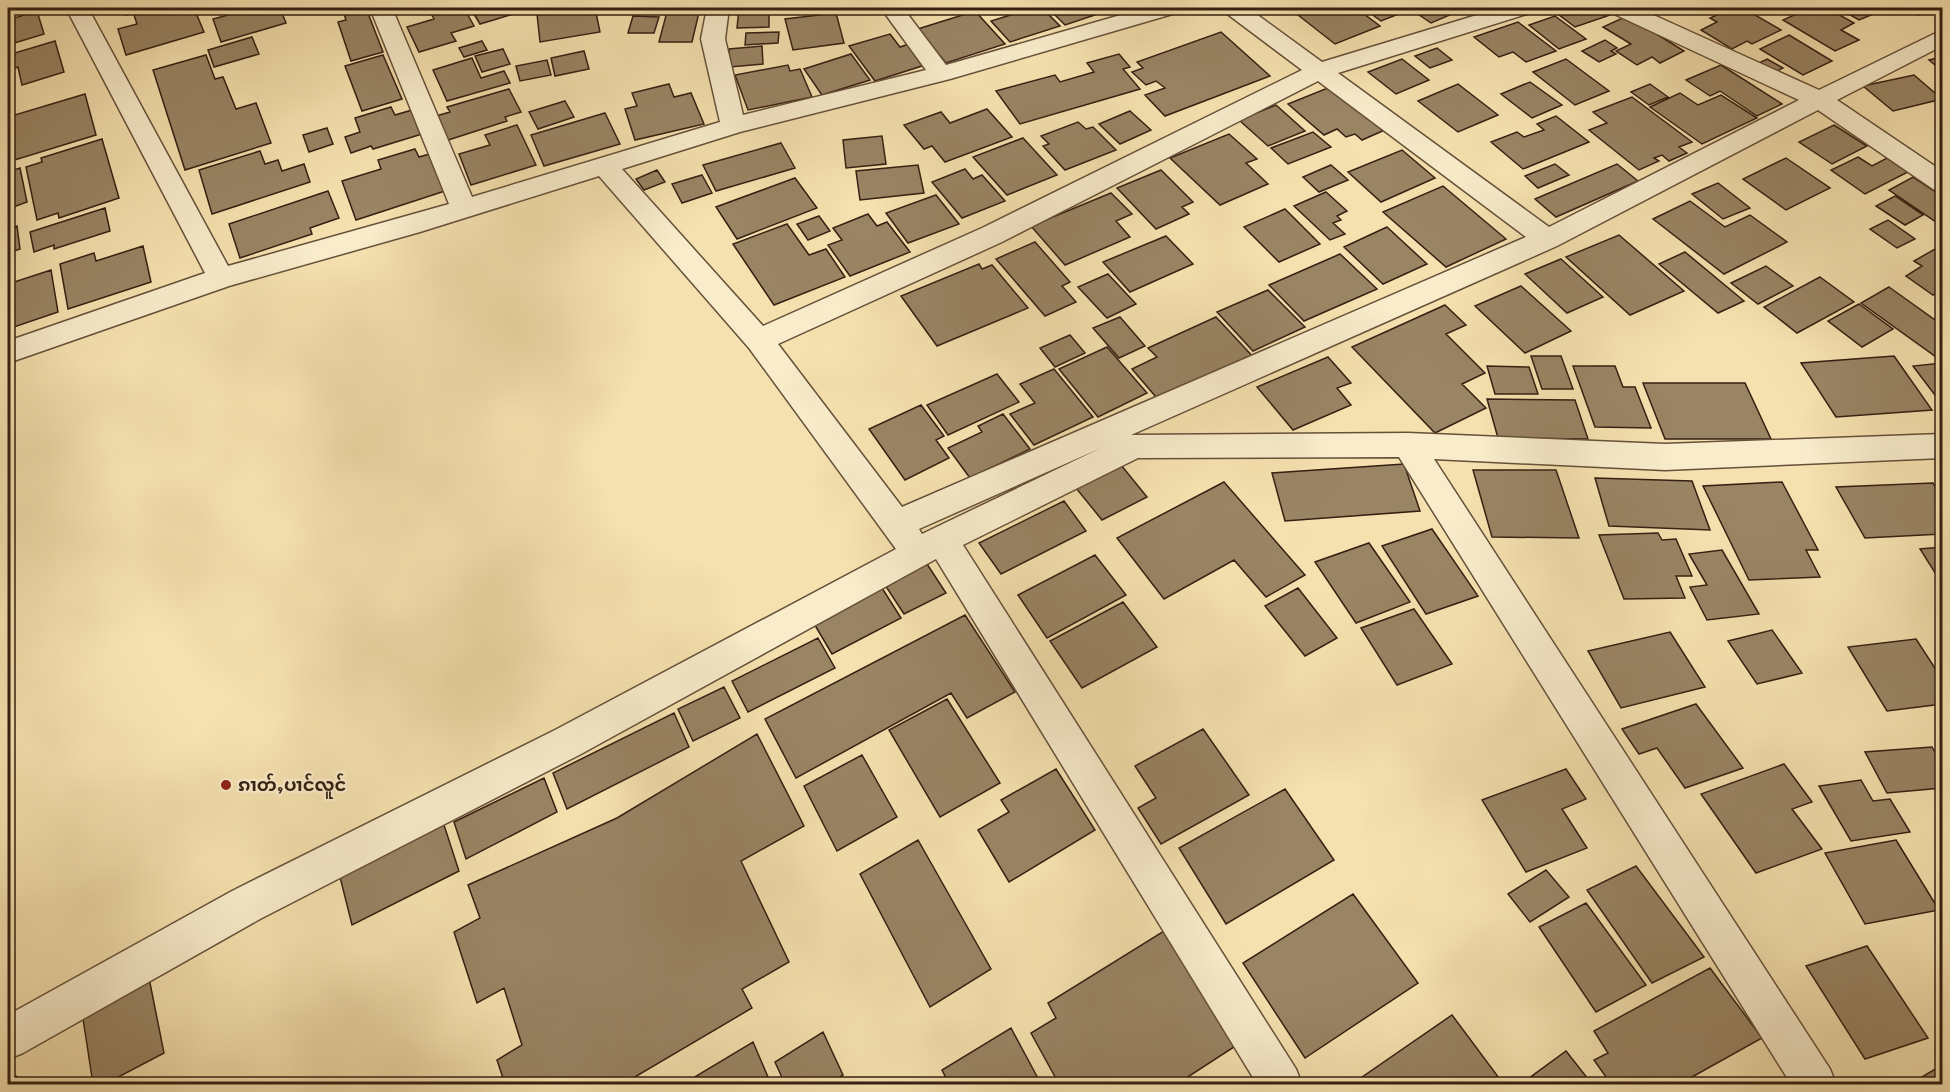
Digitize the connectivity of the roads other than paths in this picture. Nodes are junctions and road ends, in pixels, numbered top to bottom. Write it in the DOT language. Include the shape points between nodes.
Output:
graph roads {
  1 [pos="77,8"];
  2 [pos="718,8"];
  3 [pos="892,8"];
  4 [pos="1167,8"];
  5 [pos="1234,8"];
  6 [pos="1522,8"];
  7 [pos="1620,8"];
  8 [pos="390,9"];
  9 [pos="1942,37"];
  10 [pos="1321,70"];
  11 [pos="941,74"];
  12 [pos="1820,100"];
  13 [pos="733,126"];
  14 [pos="604,165"];
  15 [pos="1942,183"];
  16 [pos="465,208"];
  17 [pos="1547,239"];
  18 [pos="221,278"];
  19 [pos="759,340"];
  20 [pos="8,352"];
  21 [pos="1408,446"];
  22 [pos="1942,446"];
  23 [pos="896,524"];
  24 [pos="930,547"];
  25 [pos="8,1038"];
  26 [pos="1281,1084"];
  27 [pos="1815,1084"];
  1 -- 18 [label="street"];
  2 -- 13 [label="street" via="713,39"];
  3 -- 11 [label="street"];
  4 -- 11 [label="street"];
  5 -- 10 [label="street"];
  6 -- 10 [label="street"];
  7 -- 12 [label="street"];
  8 -- 16 [label="street"];
  9 -- 12 [label="street"];
  10 -- 17 [label="street"];
  10 -- 19 [label="street" via="992,235"];
  11 -- 13 [label="street"];
  12 -- 15 [label="street"];
  12 -- 17 [label="street"];
  13 -- 14 [label="street"];
  14 -- 16 [label="street"];
  14 -- 19 [label="street"];
  16 -- 18 [label="street"];
  17 -- 23 [label="street"];
  18 -- 20 [label="street"];
  19 -- 23 [label="street"];
  21 -- 22 [label="street" via="1665,457"];
  21 -- 24 [label="street" via="1134,446"];
  21 -- 27 [label="street"];
  23 -- 24 [label="street"];
  24 -- 25 [label="street" via="568,742 246,905"];
  24 -- 26 [label="street"];
}
